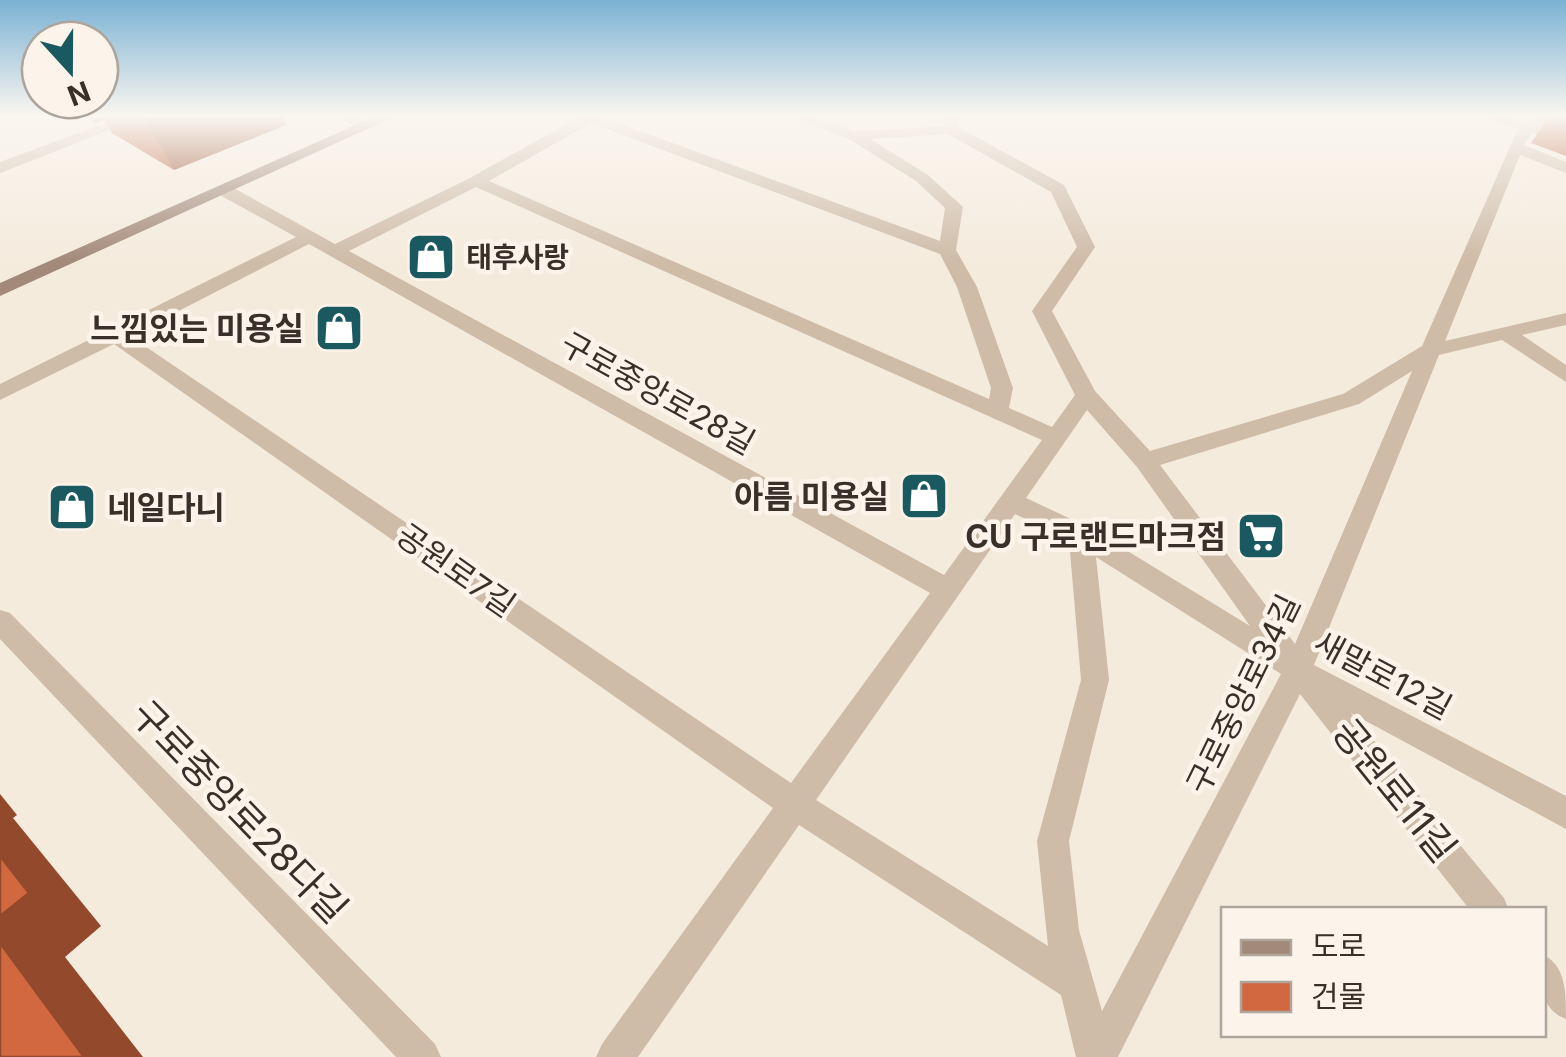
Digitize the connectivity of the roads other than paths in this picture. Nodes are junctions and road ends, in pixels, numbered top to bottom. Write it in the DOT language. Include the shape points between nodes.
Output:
graph roads {
  1 [pos="281,164"];
  2 [pos="504,164"];
  3 [pos="716,164"];
  4 [pos="900,164"];
  5 [pos="1019,164"];
  6 [pos="1515,164"];
  7 [pos="476,181"];
  8 [pos="224,190"];
  9 [pos="310,238"];
  10 [pos="947,250"];
  11 [pos="335,252"];
  12 [pos="0,290"];
  13 [pos="1566,319"];
  14 [pos="1506,334"];
  15 [pos="116,335"];
  16 [pos="1429,350"];
  17 [pos="1566,374"];
  18 [pos="0,394"];
  19 [pos="1086,394"];
  20 [pos="997,411"];
  21 [pos="1057,438"];
  22 [pos="1145,462"];
  23 [pos="1013,502"];
  24 [pos="1081,535"];
  25 [pos="950,592"];
  26 [pos="0,621"];
  27 [pos="1298,670"];
  28 [pos="796,806"];
  29 [pos="1566,813"];
  30 [pos="1490,907"];
  31 [pos="1546,976"];
  32 [pos="1076,984"];
  33 [pos="1566,1001"];
  34 [pos="422,1057"];
  35 [pos="615,1057"];
  36 [pos="1096,1057"];
  1 -- 8 [label="street"];
  2 -- 7 [label="street"];
  3 -- 10 [label="street"];
  4 -- 10 [label="street" via="954,207"];
  5 -- 19 [label="street" via="1058,189 1086,247 1042,311"];
  6 -- 16 [label="street, 구로중앙로34길"];
  7 -- 11 [label="street"];
  7 -- 20 [label="street"];
  8 -- 9 [label="street, 구로중앙로28길"];
  8 -- 12 [label="street"];
  9 -- 11 [label="street, 구로중앙로28길"];
  9 -- 15 [label="street"];
  10 -- 20 [label="street" via="968,287 1002,388"];
  11 -- 25 [label="street, 구로중앙로28길"];
  13 -- 14 [label="street"];
  14 -- 16 [label="street"];
  14 -- 17 [label="street"];
  15 -- 18 [label="street"];
  15 -- 28 [label="street, 공원로7길"];
  16 -- 22 [label="street" via="1350,399"];
  16 -- 27 [label="street, 구로중앙로34길"];
  19 -- 21 [label="street"];
  19 -- 22 [label="street"];
  20 -- 21 [label="street"];
  21 -- 23 [label="street"];
  22 -- 27 [label="street"];
  23 -- 24 [label="street, 새말로12길"];
  23 -- 25 [label="street"];
  24 -- 27 [label="street, 새말로12길"];
  24 -- 32 [label="street" via="1095,680 1053,840 1062,930"];
  25 -- 28 [label="street"];
  26 -- 34 [label="street, 구로중앙로28다길"];
  27 -- 29 [label="street, 새말로12길"];
  27 -- 30 [label="street, 공원로11길"];
  27 -- 36 [label="street, 구로중앙로34길"];
  28 -- 32 [label="street, 공원로7길"];
  28 -- 35 [label="street"];
  31 -- 33 [label="street"];
  32 -- 36 [label="street"];
}
